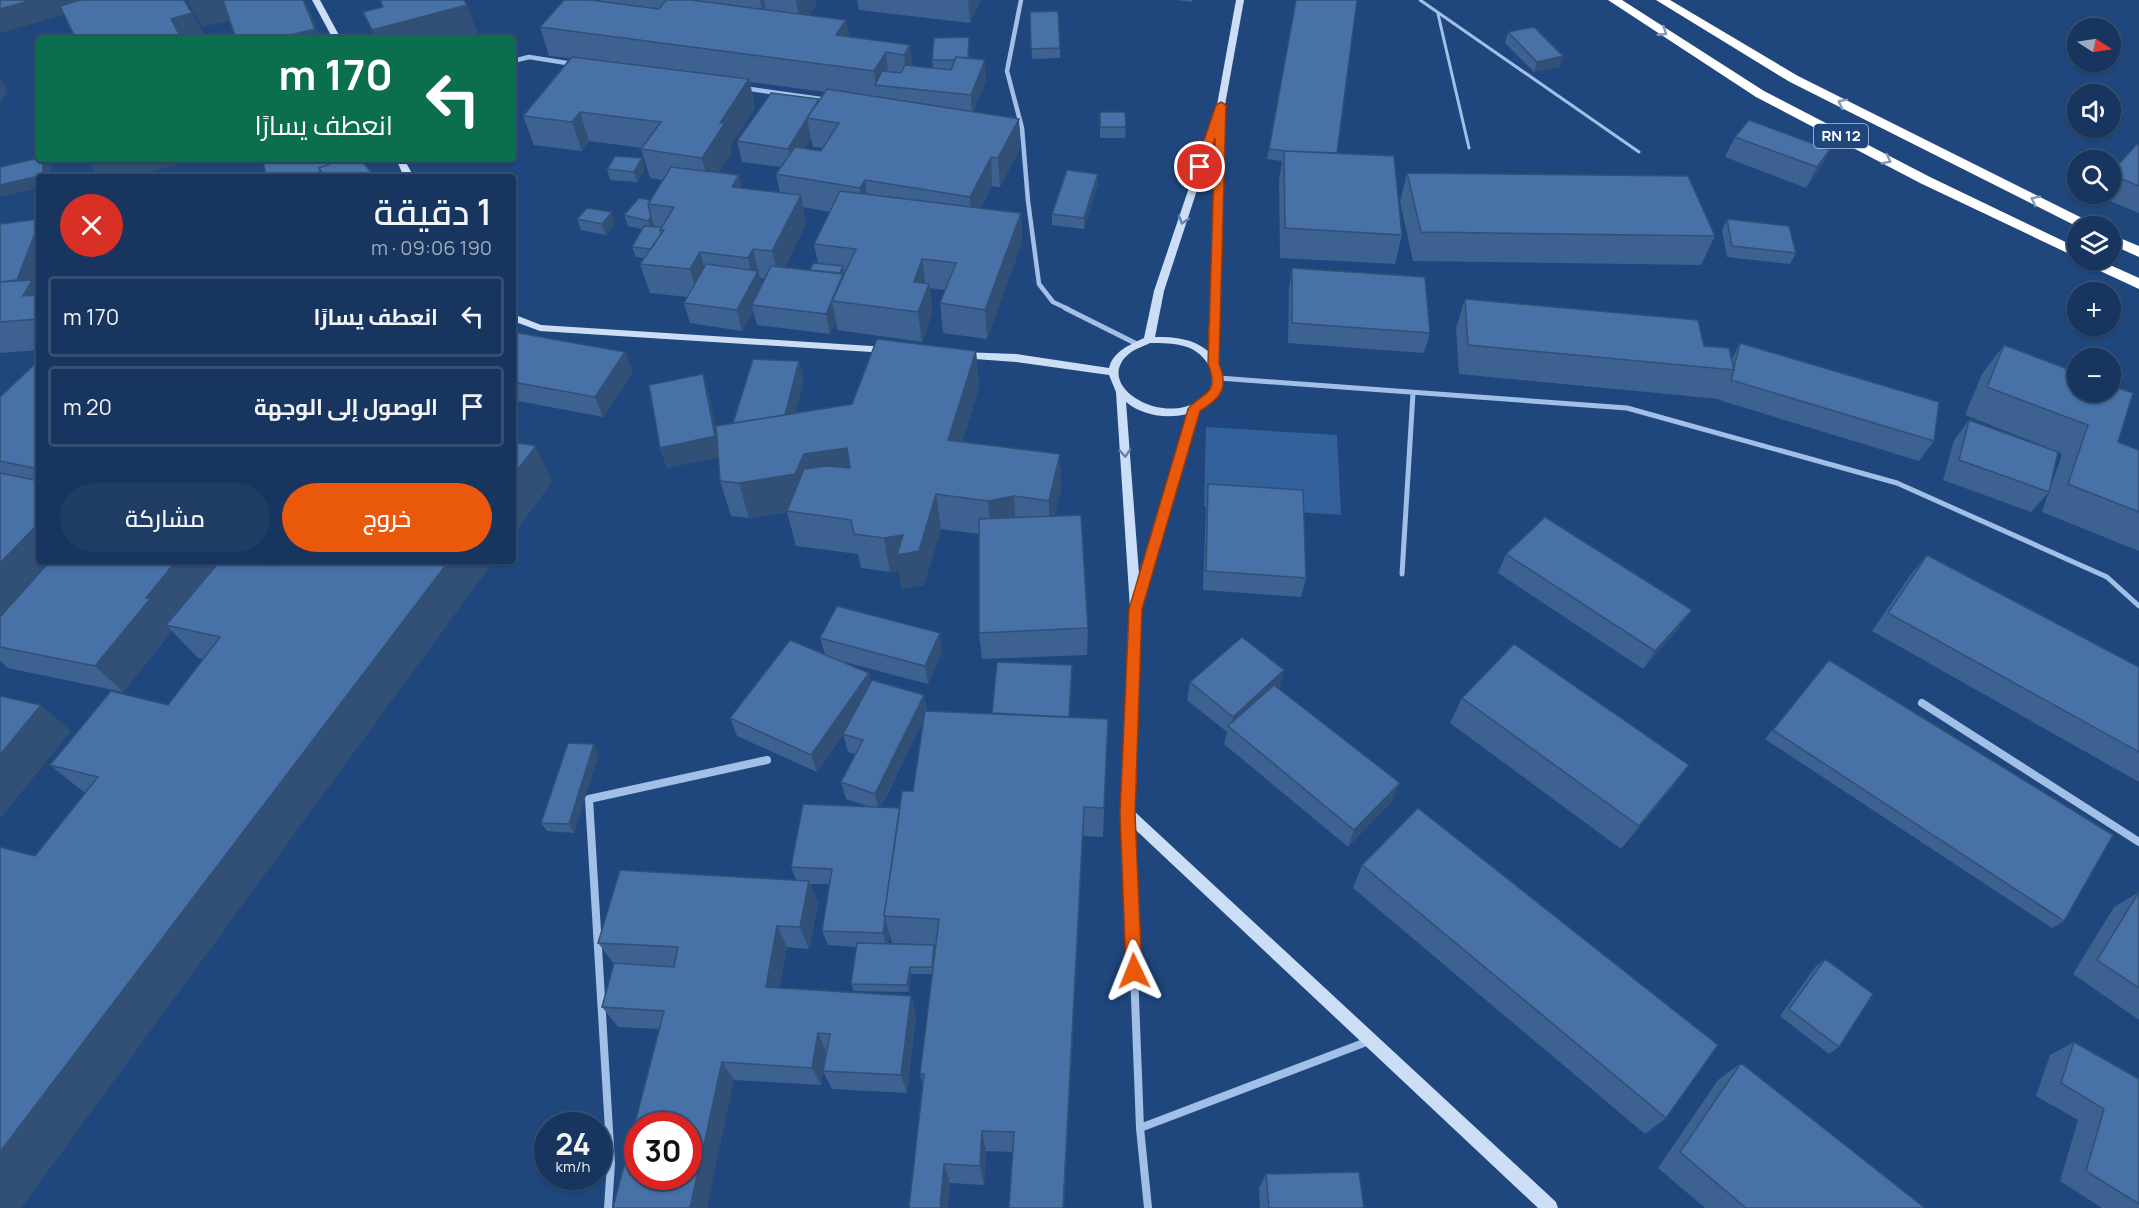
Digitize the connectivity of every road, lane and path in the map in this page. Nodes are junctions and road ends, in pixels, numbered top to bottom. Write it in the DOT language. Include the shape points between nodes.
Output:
graph roads {
  1 [pos="316,0"];
  2 [pos="1021,0"];
  3 [pos="1240,0"];
  4 [pos="1420,0"];
  5 [pos="1614,0"];
  6 [pos="1662,0"];
  7 [pos="1438,12"];
  8 [pos="335,36"];
  9 [pos="516,60"];
  10 [pos="576,64"];
  11 [pos="740,87"];
  12 [pos="834,101"];
  13 [pos="1221,105"];
  14 [pos="1010,126"];
  15 [pos="1022,128"];
  16 [pos="1469,148"];
  17 [pos="1639,152"];
  18 [pos="2067,216"];
  19 [pos="2121,243"];
  20 [pos="2067,249"];
  21 [pos="2139,252"];
  22 [pos="2109,270"];
  23 [pos="2139,284"];
  24 [pos="516,318"];
  25 [pos="1149,340"];
  26 [pos="1137,344"];
  27 [pos="897,351"];
  28 [pos="945,354"];
  29 [pos="1214,364"];
  30 [pos="1113,372"];
  31 [pos="1219,378"];
  32 [pos="1413,393"];
  33 [pos="1120,394"];
  34 [pos="1194,409"];
  35 [pos="1402,574"];
  36 [pos="2139,606"];
  37 [pos="1136,609"];
  38 [pos="1922,703"];
  39 [pos="766,760"];
  40 [pos="1128,814"];
  41 [pos="2139,842"];
  42 [pos="1370,1040"];
  43 [pos="1140,1128"];
  44 [pos="608,1208"];
  45 [pos="1148,1208"];
  46 [pos="1550,1208"];
  1 -- 8 [label="main road"];
  2 -- 15 [label="street" via="1007,71"];
  3 -- 13 [label="main road"];
  4 -- 7 [label="lane"];
  5 -- 20 [label="highway, RN 12, one-way" via="1760,93"];
  18 -- 6 [label="highway, RN 12, one-way" via="1794,79"];
  7 -- 16 [label="lane"];
  7 -- 17 [label="lane"];
  9 -- 10 [label="street" via="529,57"];
  11 -- 12 [label="street"];
  13 -- 25 [label="main road, one-way" via="1159,291"];
  13 -- 29 [label="main road"];
  14 -- 15 [label="street"];
  15 -- 26 [label="street" via="1039,284 1053,302"];
  19 -- 21 [label="highway"];
  22 -- 23 [label="highway"];
  24 -- 27 [label="main road" via="540,328"];
  25 -- 26 [label="main road"];
  25 -- 29 [label="main road" via="1175,340 1198,348"];
  26 -- 30 [label="main road" via="1116,360"];
  28 -- 30 [label="main road" via="1016,358"];
  29 -- 31 [label="main road"];
  30 -- 33 [label="main road"];
  31 -- 32 [label="street"];
  31 -- 34 [label="main road" via="1208,401"];
  32 -- 35 [label="street"];
  32 -- 36 [label="street" via="1627,408 1897,483 2107,577"];
  33 -- 34 [label="main road" via="1134,406 1154,412 1175,414"];
  33 -- 37 [label="main road, one-way"];
  34 -- 37 [label="main road"];
  37 -- 40 [label="main road"];
  38 -- 41 [label="street"];
  39 -- 44 [label="street" via="589,799 611,1163"];
  40 -- 42 [label="main road"];
  40 -- 43 [label="street"];
  42 -- 43 [label="street"];
  42 -- 46 [label="main road"];
  43 -- 45 [label="street"];
}
